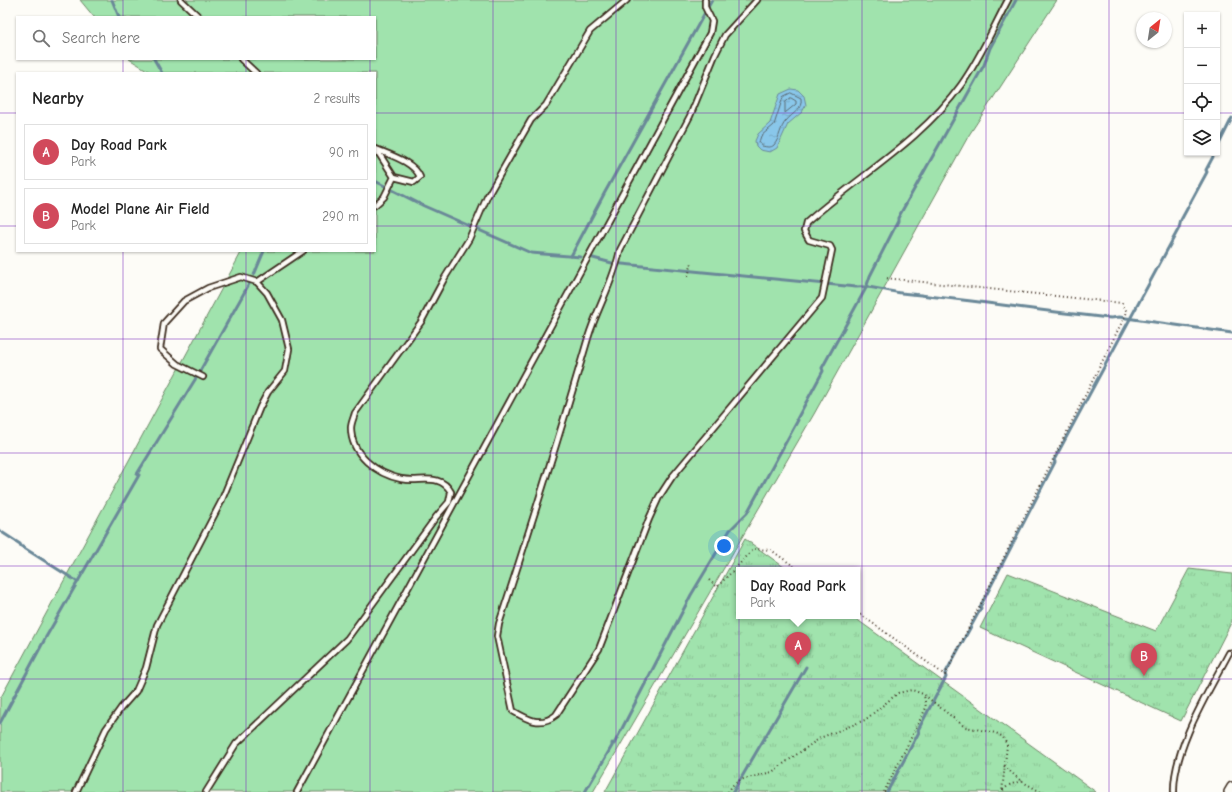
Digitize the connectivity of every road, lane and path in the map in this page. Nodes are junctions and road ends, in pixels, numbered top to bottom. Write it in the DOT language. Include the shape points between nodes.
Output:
graph roads {
  1 [pos="181,0"];
  2 [pos="627,0"];
  3 [pos="705,0"];
  4 [pos="758,0"];
  5 [pos="1008,0"];
  6 [pos="198,16"];
  7 [pos="242,60"];
  8 [pos="255,72"];
  9 [pos="376,149"];
  10 [pos="376,151"];
  11 [pos="392,180"];
  12 [pos="376,204"];
  13 [pos="301,252"];
  14 [pos="692,263"];
  15 [pos="688,276"];
  16 [pos="885,278"];
  17 [pos="256,282"];
  18 [pos="203,377"];
  19 [pos="736,567"];
  20 [pos="736,567"];
  21 [pos="795,567"];
  22 [pos="709,580"];
  23 [pos="860,614"];
  24 [pos="1229,653"];
  25 [pos="923,694"];
  26 [pos="1004,766"];
  27 [pos="1022,782"];
  28 [pos="1232,787"];
  29 [pos="1002,791"];
  30 [pos="76,792"];
  31 [pos="206,792"];
  32 [pos="297,792"];
  33 [pos="728,792"];
  34 [pos="884,792"];
  35 [pos="1041,792"];
  36 [pos="1174,792"];
  37 [pos="1230,792"];
  1 -- 6 [label="lane"];
  2 -- 31 [label="lane" via="590,31 546,105 531,120 487,196 470,237 421,322 355,413 351,427 353,442 373,468 403,480 433,478 448,485 452,492 450,502 436,517 347,639 236,744"];
  3 -- 32 [label="lane" via="705,7 712,21 710,33"];
  4 -- 5 [label="lane" via="725,35 690,116 620,250 616,270 597,311 497,636 513,710 532,721 549,721 556,715 599,649 649,519 672,477 822,298 832,250 830,246 809,240 804,231 806,223 890,157 928,122 960,86"];
  7 -- 8 [label="lane"];
  9 -- 11 [label="lane" via="401,160 417,171 420,178 414,182"];
  10 -- 11 [label="lane"];
  11 -- 12 [label="lane" via="386,194"];
  13 -- 17 [label="lane"];
  14 -- 15 [label="path"];
  16 -- 23 [label="path" via="1122,303 1127,312 945,675"];
  17 -- 18 [label="lane" via="241,276 208,288 184,301 164,323 160,349 178,364"];
  17 -- 30 [label="lane" via="267,293 282,320 289,349 285,371 260,407 221,502 157,625 146,668 136,691 106,730"];
  19 -- 21 [label="path" via="754,549 771,550"];
  20 -- 22 [label="path" via="717,587"];
  24 -- 36 [label="lane" via="1184,746 1179,759"];
  25 -- 26 [label="path" via="965,727 996,733 1003,737 1007,745"];
  25 -- 33 [label="path" via="912,690 898,693 865,720 820,738 772,772 740,780"];
  25 -- 34 [label="path" via="926,708"];
  26 -- 27 [label="path"];
  26 -- 29 [label="path"];
  27 -- 29 [label="path" via="1009,785"];
  27 -- 35 [label="path"];
  28 -- 37 [label="street"];
}
